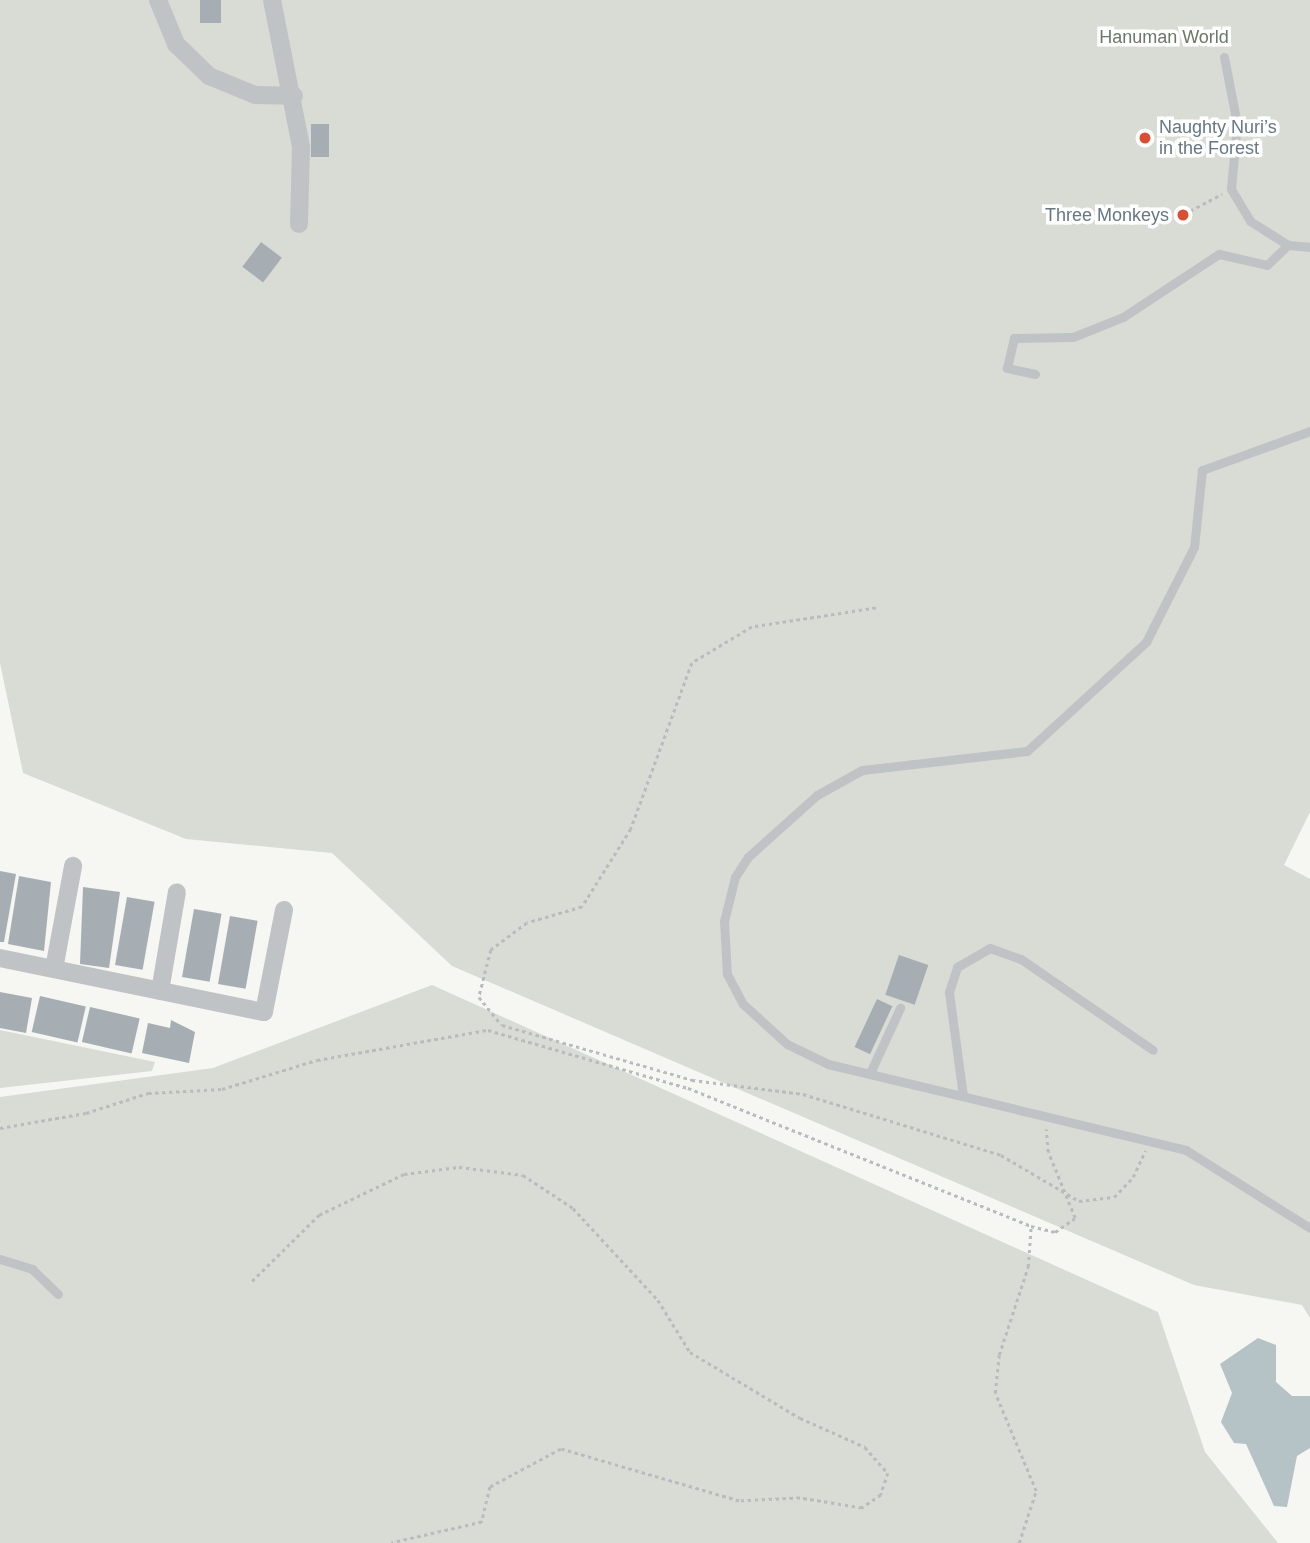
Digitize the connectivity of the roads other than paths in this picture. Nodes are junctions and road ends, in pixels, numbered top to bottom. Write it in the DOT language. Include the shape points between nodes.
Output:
graph roads {
  1 [pos="158,0"];
  2 [pos="272,0"];
  3 [pos="1224,57"];
  4 [pos="294,96"];
  5 [pos="299,224"];
  6 [pos="1288,245"];
  7 [pos="1310,247"];
  8 [pos="1035,374"];
  9 [pos="1310,431"];
  10 [pos="73,866"];
  11 [pos="177,892"];
  12 [pos="284,910"];
  13 [pos="0,958"];
  14 [pos="54,969"];
  15 [pos="160,991"];
  16 [pos="900,1008"];
  17 [pos="1153,1050"];
  18 [pos="870,1073"];
  19 [pos="963,1096"];
  20 [pos="1310,1228"];
  21 [pos="0,1259"];
  22 [pos="58,1294"];
  1 -- 4 [label="street" via="176,44 209,76 255,94"];
  2 -- 4 [label="street"];
  3 -- 6 [label="lane" via="1237,124 1231,189 1250,221"];
  4 -- 5 [label="street"];
  6 -- 7 [label="lane"];
  6 -- 8 [label="lane" via="1267,265 1219,254 1123,317 1073,337 1014,338 1007,368"];
  9 -- 18 [label="lane" via="1202,470 1194,547 1146,642 1027,751 862,770 817,794 748,856 735,877 724,921 727,974 743,1004 786,1044 828,1064"];
  10 -- 14 [label="street"];
  11 -- 15 [label="street"];
  12 -- 15 [label="street" via="264,1012"];
  13 -- 14 [label="street"];
  14 -- 15 [label="street"];
  16 -- 18 [label="lane"];
  17 -- 19 [label="lane" via="1021,958 990,948 957,967 949,992"];
  18 -- 19 [label="lane"];
  19 -- 20 [label="lane" via="1198,1157"];
  21 -- 22 [label="lane" via="32,1269"];
}
